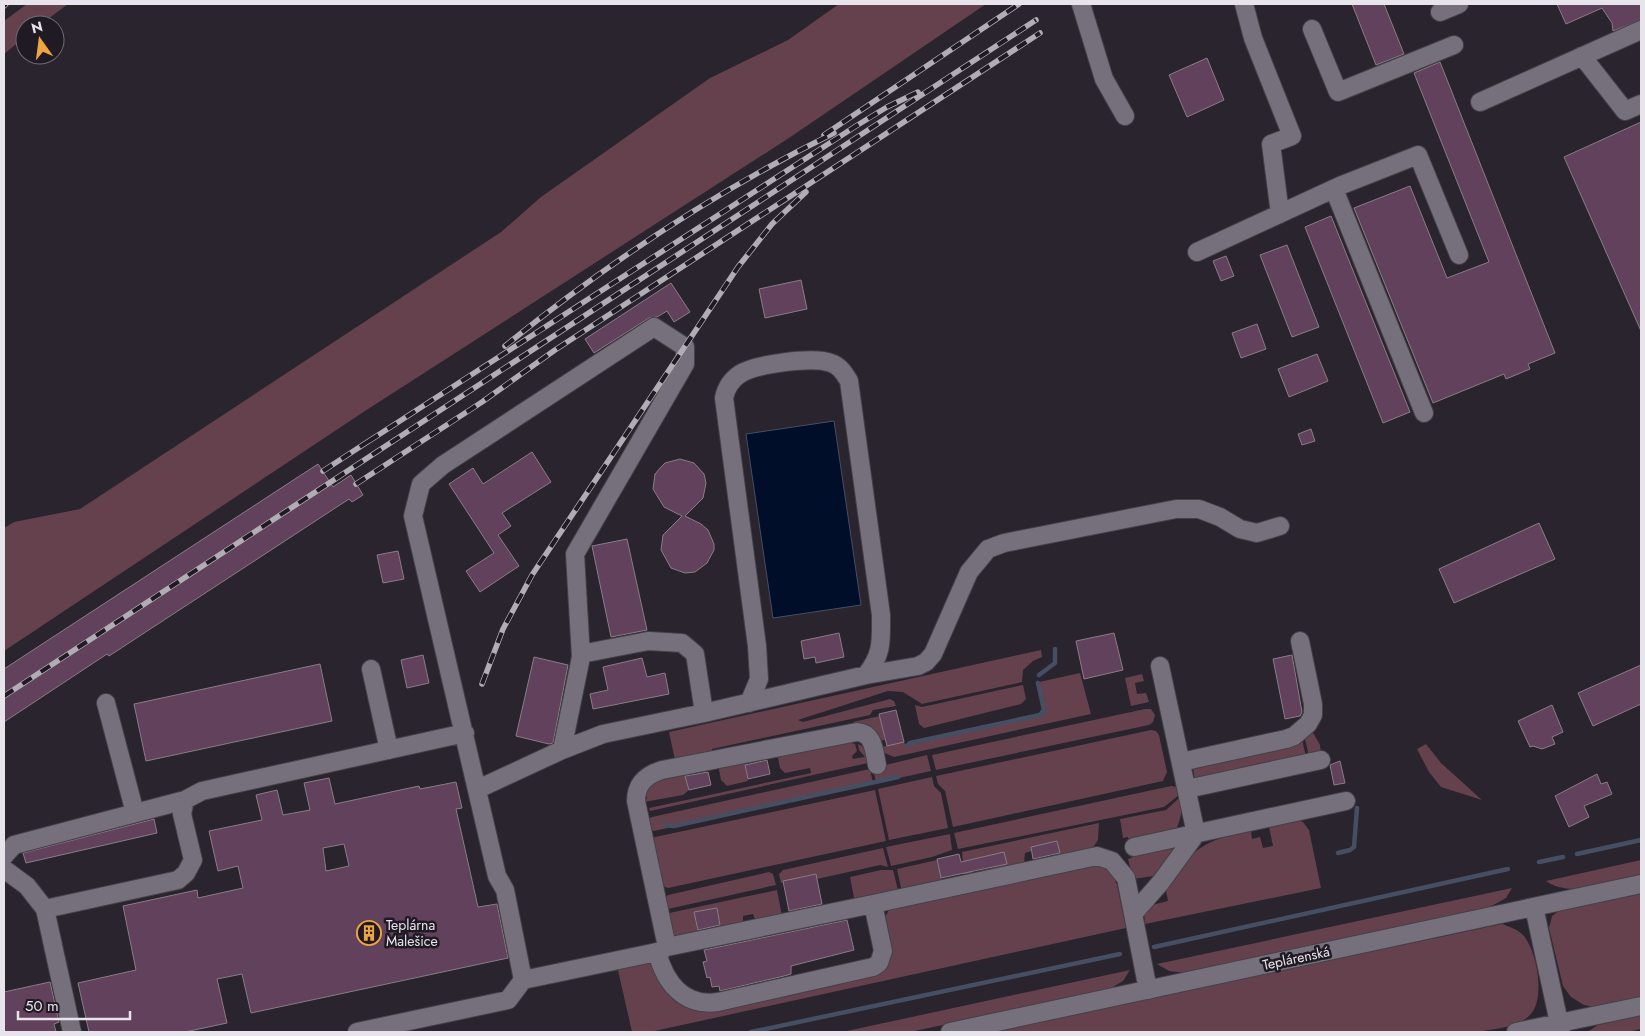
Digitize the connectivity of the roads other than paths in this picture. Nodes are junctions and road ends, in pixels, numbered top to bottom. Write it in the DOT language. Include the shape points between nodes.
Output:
graph roads {
  1 [pos="1081,4"];
  2 [pos="1244,4"];
  3 [pos="1459,4"];
  4 [pos="1440,12"];
  5 [pos="1312,29"];
  6 [pos="1641,30"];
  7 [pos="1454,45"];
  8 [pos="1582,56"];
  9 [pos="1480,102"];
  10 [pos="1641,104"];
  11 [pos="1125,116"];
  12 [pos="1334,189"];
  13 [pos="1280,214"];
  14 [pos="1197,252"];
  15 [pos="1459,255"];
  16 [pos="1424,413"];
  17 [pos="1280,526"];
  18 [pos="1300,641"];
  19 [pos="581,654"];
  20 [pos="1160,666"];
  21 [pos="370,669"];
  22 [pos="866,675"];
  23 [pos="106,703"];
  24 [pos="749,703"];
  25 [pos="704,713"];
  26 [pos="465,733"];
  27 [pos="389,750"];
  28 [pos="562,750"];
  29 [pos="1321,760"];
  30 [pos="1181,762"];
  31 [pos="877,765"];
  32 [pos="478,789"];
  33 [pos="1187,790"];
  34 [pos="185,800"];
  35 [pos="1346,801"];
  36 [pos="135,813"];
  37 [pos="1196,834"];
  38 [pos="1134,847"];
  39 [pos="4,856"];
  40 [pos="4,869"];
  41 [pos="1641,884"];
  42 [pos="873,904"];
  43 [pos="1534,907"];
  44 [pos="45,909"];
  45 [pos="1133,914"];
  46 [pos="662,949"];
  47 [pos="523,980"];
  48 [pos="1148,990"];
  49 [pos="1641,1006"];
  50 [pos="423,1025"];
  51 [pos="1560,1028"];
  52 [pos="72,1032"];
  53 [pos="357,1032"];
  54 [pos="950,1032"];
  55 [pos="1516,1032"];
  1 -- 11 [label="street" via="1104,79"];
  2 -- 13 [label="street" via="1292,136 1271,144"];
  3 -- 4 [label="street"];
  5 -- 7 [label="street" via="1338,92"];
  6 -- 8 [label="street"];
  8 -- 9 [label="street"];
  8 -- 10 [label="street" via="1625,112"];
  12 -- 13 [label="street"];
  12 -- 15 [label="street" via="1418,155"];
  12 -- 16 [label="street"];
  13 -- 14 [label="street"];
  17 -- 22 [label="street" via="1257,533 1199,509 1176,509 1004,542 988,549 969,572 926,662"];
  18 -- 30 [label="street" via="1313,704 1313,715 1302,730 1286,739"];
  19 -- 25 [label="street" via="648,640 682,643 695,654"];
  19 -- 26 [label="street" via="575,554 685,364 684,346 654,327 443,464 421,484 413,516"];
  19 -- 28 [label="street"];
  20 -- 30 [label="street"];
  21 -- 27 [label="street"];
  22 -- 24 [label="street"];
  22 -- 24 [label="street" via="882,646 881,615 849,381 843,371 824,360 811,359 752,369 733,380 724,398 758,646 759,679"];
  23 -- 36 [label="street"];
  24 -- 25 [label="street"];
  25 -- 28 [label="street" via="603,734"];
  26 -- 27 [label="street"];
  26 -- 32 [label="street"];
  27 -- 34 [label="street" via="202,791"];
  28 -- 32 [label="street"];
  29 -- 33 [label="street"];
  30 -- 33 [label="street"];
  31 -- 46 [label="street" via="870,738 857,732 662,770 646,778 636,793 636,801"];
  32 -- 47 [label="street" via="497,876 505,890"];
  33 -- 37 [label="street"];
  34 -- 36 [label="street"];
  34 -- 44 [label="street" via="182,814 193,860 178,880"];
  35 -- 37 [label="street"];
  36 -- 39 [label="street" via="14,845"];
  37 -- 38 [label="street"];
  37 -- 45 [label="street"];
  40 -- 44 [label="street" via="28,886"];
  41 -- 43 [label="street, Teplárenská"];
  42 -- 45 [label="street" via="1097,856 1112,861 1122,871"];
  42 -- 46 [label="street"];
  42 -- 46 [label="street" via="883,951 879,963 718,1002 699,1003 682,995 662,970"];
  43 -- 48 [label="street, Teplárenská"];
  43 -- 51 [label="street"];
  44 -- 52 [label="street"];
  45 -- 48 [label="street"];
  46 -- 47 [label="street"];
  47 -- 50 [label="street" via="508,1000"];
  48 -- 54 [label="street, Teplárenská"];
  49 -- 51 [label="street"];
  50 -- 53 [label="street"];
  51 -- 55 [label="street"];
}
